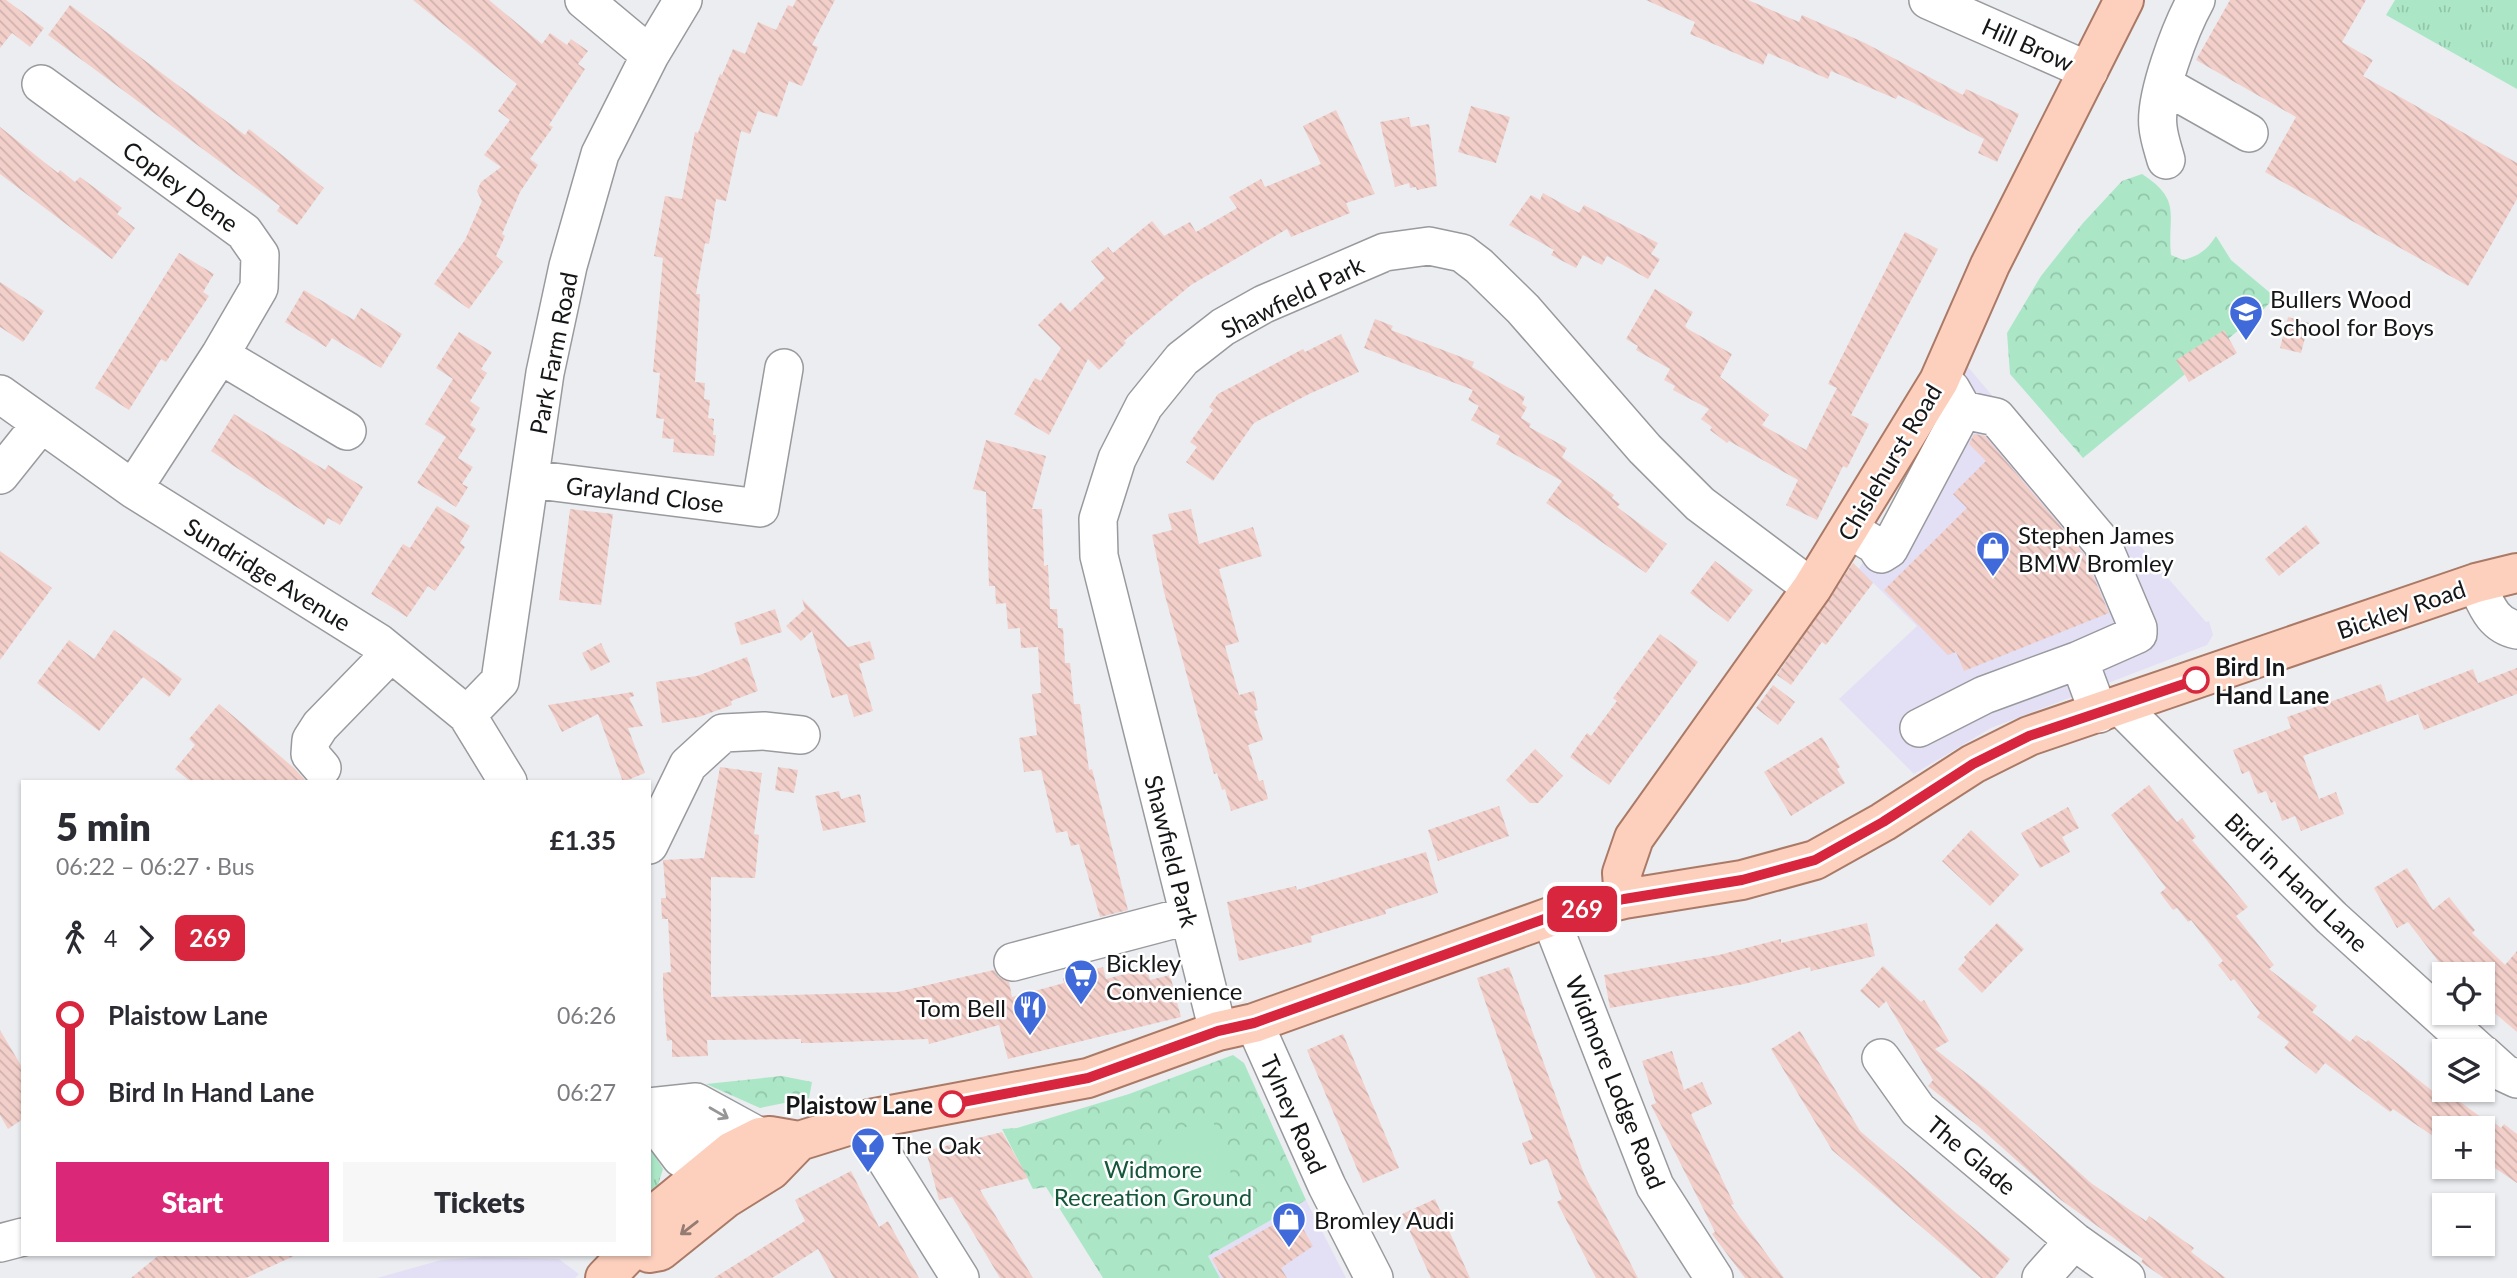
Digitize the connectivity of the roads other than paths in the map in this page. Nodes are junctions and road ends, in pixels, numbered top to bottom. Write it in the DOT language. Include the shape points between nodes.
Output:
graph roads {
  1 [pos="584,0"];
  2 [pos="683,0"];
  3 [pos="1928,0"];
  4 [pos="2124,0"];
  5 [pos="2196,0"];
  6 [pos="650,55"];
  7 [pos="2089,71"];
  8 [pos="41,84"];
  9 [pos="2164,85"];
  10 [pos="2249,133"];
  11 [pos="2166,160"];
  12 [pos="220,355"];
  13 [pos="784,368"];
  14 [pos="1939,381"];
  15 [pos="0,394"];
  16 [pos="1963,410"];
  17 [pos="40,425"];
  18 [pos="347,431"];
  19 [pos="0,475"];
  20 [pos="530,479"];
  21 [pos="133,489"];
  22 [pos="1850,529"];
  23 [pos="2517,573"];
  24 [pos="2476,583"];
  25 [pos="1812,588"];
  26 [pos="2517,630"];
  27 [pos="391,653"];
  28 [pos="2079,660"];
  29 [pos="2109,710"];
  30 [pos="467,715"];
  31 [pos="1919,728"];
  32 [pos="801,735"];
  33 [pos="322,768"];
  34 [pos="507,780"];
  35 [pos="651,841"];
  36 [pos="1624,899"];
  37 [pos="1187,916"];
  38 [pos="1550,917"];
  39 [pos="1013,962"];
  40 [pos="1236,1027"];
  41 [pos="2466,1039"];
  42 [pos="1881,1058"];
  43 [pos="2495,1065"];
  44 [pos="2517,1079"];
  45 [pos="659,1107"];
  46 [pos="870,1119"];
  47 [pos="760,1137"];
  48 [pos="799,1141"];
  49 [pos="717,1185"];
  50 [pos="651,1218"];
  51 [pos="21,1238"];
  52 [pos="2074,1241"];
  53 [pos="0,1243"];
  54 [pos="651,1254"];
  55 [pos="960,1278"];
  56 [pos="1374,1278"];
  57 [pos="1714,1278"];
  58 [pos="2041,1278"];
  59 [pos="2126,1278"];
  1 -- 6 [label="street"];
  2 -- 6 [label="street, Park Farm Road"];
  3 -- 7 [label="street, Hill Brow"];
  4 -- 7 [label="main road, Chislehurst Road"];
  5 -- 9 [label="street"];
  6 -- 20 [label="street, Park Farm Road" via="600,153 545,373"];
  7 -- 14 [label="main road, Chislehurst Road" via="1990,265"];
  8 -- 12 [label="street, Copley Dene" via="244,232 260,255 259,288"];
  9 -- 10 [label="street"];
  9 -- 11 [label="street" via="2157,125"];
  12 -- 18 [label="street"];
  12 -- 21 [label="street, Copley Dene"];
  13 -- 20 [label="street, Grayland Close" via="760,508"];
  14 -- 16 [label="street" via="1956,393"];
  14 -- 22 [label="main road, Chislehurst Road"];
  15 -- 17 [label="street, Sundridge Avenue"];
  16 -- 22 [label="street" via="1886,552 1881,554"];
  16 -- 28 [label="street" via="1996,417 2102,543 2137,634"];
  17 -- 19 [label="street"];
  17 -- 21 [label="street, Sundridge Avenue"];
  20 -- 30 [label="street, Park Farm Road" via="500,681"];
  21 -- 27 [label="street, Sundridge Avenue"];
  22 -- 25 [label="main road, Chislehurst Road"];
  23 -- 24 [label="main road, Bickley Road"];
  24 -- 26 [label="street" via="2491,616"];
  24 -- 29 [label="main road, Bickley Road"];
  25 -- 36 [label="main road, Chislehurst Road" via="1634,838 1622,873"];
  25 -- 37 [label="street, Shawfield Park" via="1700,504 1645,449 1523,310 1462,253 1429,246 1385,252 1264,304 1181,359 1162,382 1117,458 1098,519 1099,556"];
  27 -- 30 [label="street, Sundridge Avenue"];
  27 -- 33 [label="street" via="316,733 310,754"];
  28 -- 29 [label="street"];
  28 -- 31 [label="street" via="1984,695"];
  29 -- 36 [label="main road, Bickley Road" via="2029,736 1973,764 1815,860 1742,880"];
  29 -- 41 [label="street, Bird in Hand Lane"];
  30 -- 34 [label="street, Sundridge Avenue"];
  32 -- 35 [label="street" via="764,730 723,733 688,765"];
  36 -- 38 [label="main road, Bickley Road"];
  37 -- 39 [label="street"];
  37 -- 40 [label="street, Shawfield Park"];
  38 -- 40 [label="main road, Bickley Road"];
  38 -- 57 [label="street, Widmore Lodge Road" via="1655,1186"];
  40 -- 46 [label="main road, Bickley Road" via="1088,1078"];
  40 -- 56 [label="street, Tylney Road"];
  42 -- 52 [label="street, The Glade" via="1918,1110"];
  43 -- 44 [label="street, Bird in Hand Lane"];
  45 -- 47 [label="street, one-way" via="696,1102"];
  45 -- 49 [label="street" via="660,1130 681,1158"];
  46 -- 48 [label="main road, Bickley Road"];
  46 -- 55 [label="street" via="883,1155"];
  47 -- 48 [label="main road"];
  47 -- 49 [label="main road" via="732,1151"];
  48 -- 49 [label="main road" via="771,1170"];
  49 -- 50 [label="main road"];
  49 -- 54 [label="main road, one-way" via="660,1251"];
  51 -- 53 [label="street"];
  52 -- 58 [label="street"];
  52 -- 59 [label="street, The Glade"];
}
